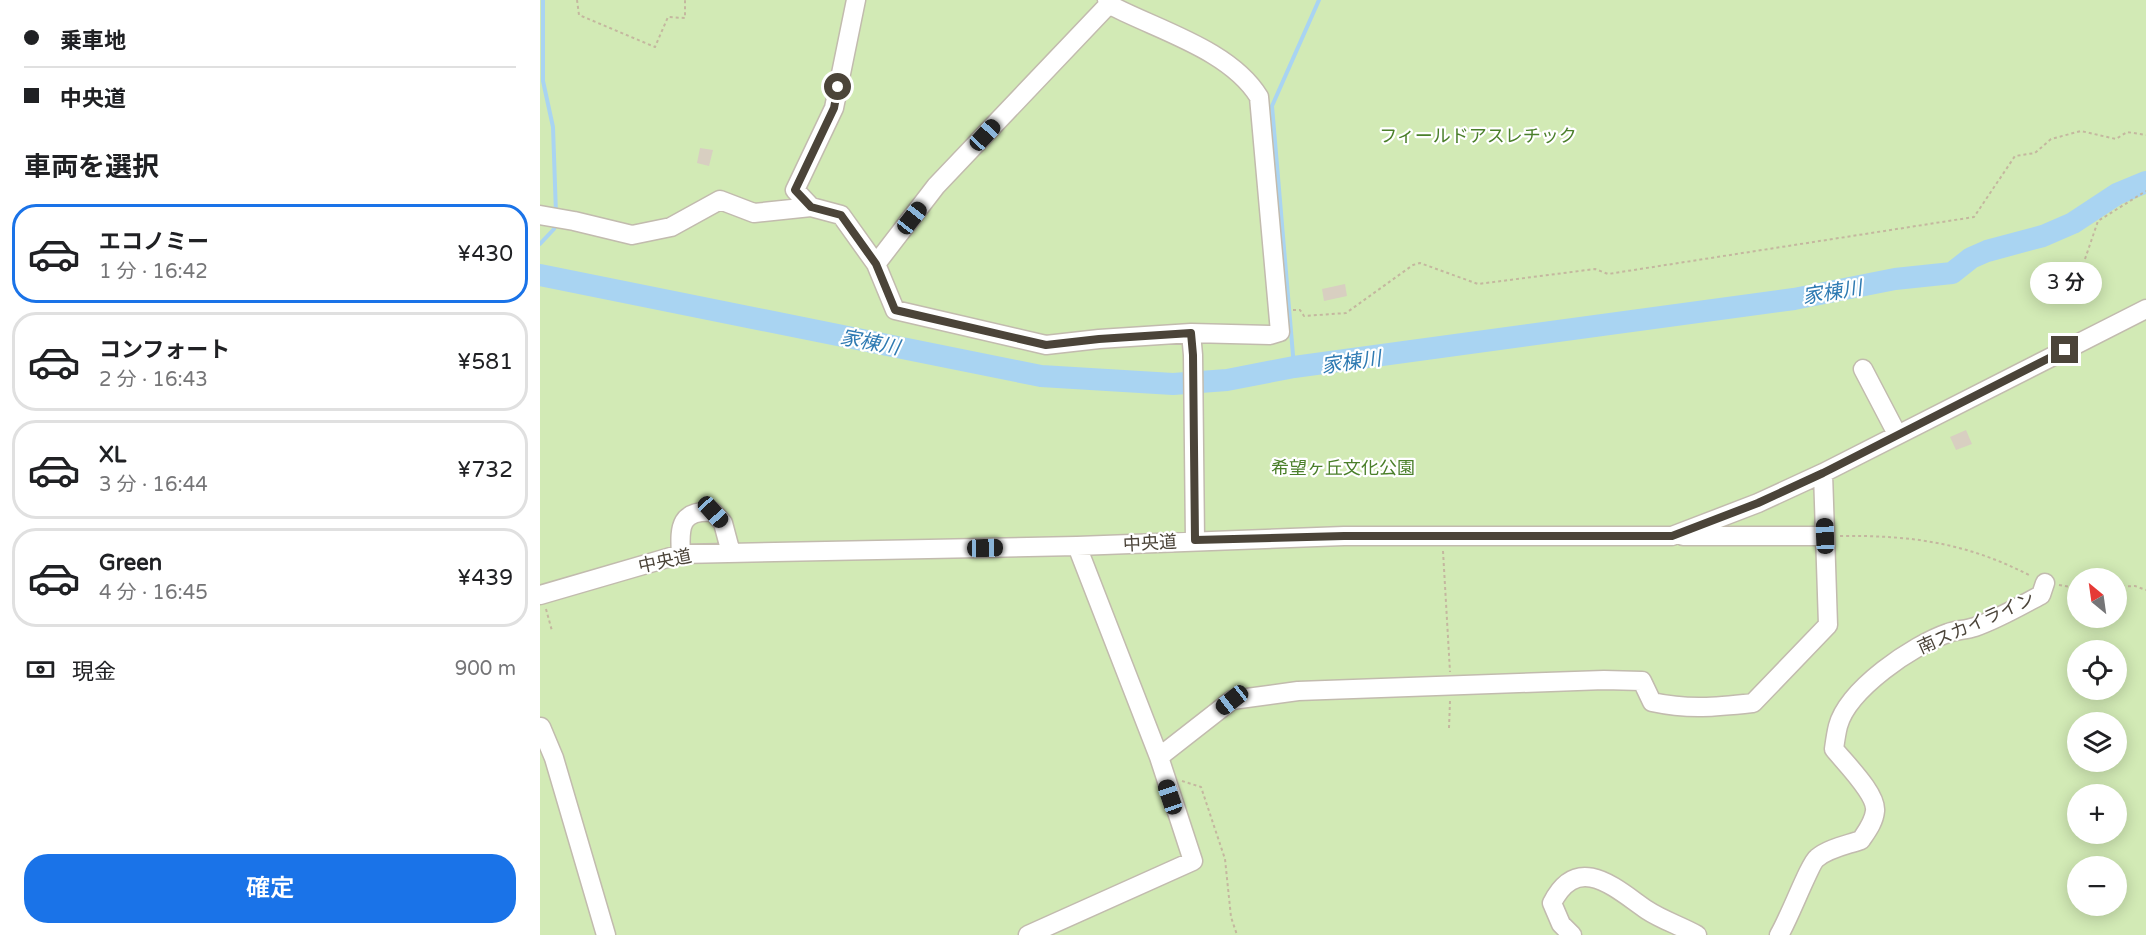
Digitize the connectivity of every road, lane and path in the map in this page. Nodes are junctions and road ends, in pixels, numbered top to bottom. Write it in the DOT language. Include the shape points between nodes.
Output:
graph roads {
  1 [pos="577,0"];
  2 [pos="685,0"];
  3 [pos="856,0"];
  4 [pos="1108,2"];
  5 [pos="2146,135"];
  6 [pos="2146,191"];
  7 [pos="811,207"];
  8 [pos="540,215"];
  9 [pos="2085,259"];
  10 [pos="876,264"];
  11 [pos="2146,309"];
  12 [pos="1279,311"];
  13 [pos="1191,333"];
  14 [pos="1863,369"];
  15 [pos="1897,434"];
  16 [pos="1823,473"];
  17 [pos="1442,535"];
  18 [pos="1672,536"];
  19 [pos="1825,536"];
  20 [pos="1195,540"];
  21 [pos="1077,546"];
  22 [pos="731,553"];
  23 [pos="681,554"];
  24 [pos="2044,583"];
  25 [pos="2067,586"];
  26 [pos="2127,586"];
  27 [pos="2146,590"];
  28 [pos="541,594"];
  29 [pos="552,631"];
  30 [pos="1450,684"];
  31 [pos="541,727"];
  32 [pos="1449,728"];
  33 [pos="547,757"];
  34 [pos="1159,757"];
  35 [pos="1163,776"];
  36 [pos="606,935"];
  37 [pos="1028,935"];
  38 [pos="1237,935"];
  39 [pos="1572,935"];
  40 [pos="1697,935"];
  41 [pos="1779,935"];
  1 -- 2 [label="path" via="579,15 655,47 668,17 685,18"];
  3 -- 7 [label="lane" via="834,108 795,190"];
  4 -- 10 [label="lane" via="936,186"];
  4 -- 12 [label="lane" via="1233,67 1259,97"];
  5 -- 12 [label="path" via="2127,132 2116,139 2081,131 2051,139 2035,153 2015,156 1974,217 1608,274 1595,269 1478,284 1420,263 1346,313 1304,316 1300,310"];
  6 -- 9 [label="path" via="2098,221"];
  7 -- 8 [label="lane" via="754,213 720,200 672,226 632,235"];
  7 -- 10 [label="lane" via="841,215"];
  10 -- 13 [label="lane" via="895,310 1046,345"];
  11 -- 15 [label="lane, 中央道"];
  12 -- 13 [label="lane" via="1280,332 1270,335"];
  13 -- 20 [label="lane"];
  14 -- 15 [label="lane"];
  15 -- 16 [label="lane, 中央道"];
  16 -- 18 [label="lane, 中央道"];
  16 -- 19 [label="lane"];
  17 -- 18 [label="lane, 中央道"];
  17 -- 20 [label="lane, 中央道"];
  17 -- 30 [label="path"];
  18 -- 19 [label="lane"];
  19 -- 24 [label="path" via="1888,535 1962,547"];
  19 -- 30 [label="lane" via="1828,625 1753,703 1695,709 1665,705 1652,702 1642,681"];
  20 -- 21 [label="lane, 中央道"];
  21 -- 22 [label="lane, 中央道"];
  21 -- 34 [label="lane"];
  22 -- 23 [label="lane, 中央道"];
  22 -- 23 [label="lane" via="723,523 713,512 697,511 684,519"];
  23 -- 28 [label="lane, 中央道"];
  24 -- 25 [label="path"];
  24 -- 41 [label="lane, 南スカイライン" via="2041,595 2022,606 1974,627 1946,634 1896,661 1880,671 1853,699 1838,724 1834,749 1869,792 1876,808 1872,824 1861,840 1815,859"];
  26 -- 27 [label="path"];
  28 -- 29 [label="path"];
  30 -- 32 [label="path"];
  30 -- 34 [label="lane" via="1298,691 1232,700"];
  31 -- 33 [label="lane"];
  33 -- 36 [label="lane"];
  34 -- 35 [label="lane"];
  35 -- 37 [label="lane" via="1193,861"];
  35 -- 38 [label="path" via="1202,787 1225,859 1230,918"];
  39 -- 40 [label="lane" via="1561,924 1552,903 1560,887 1576,878 1600,879"];
}
